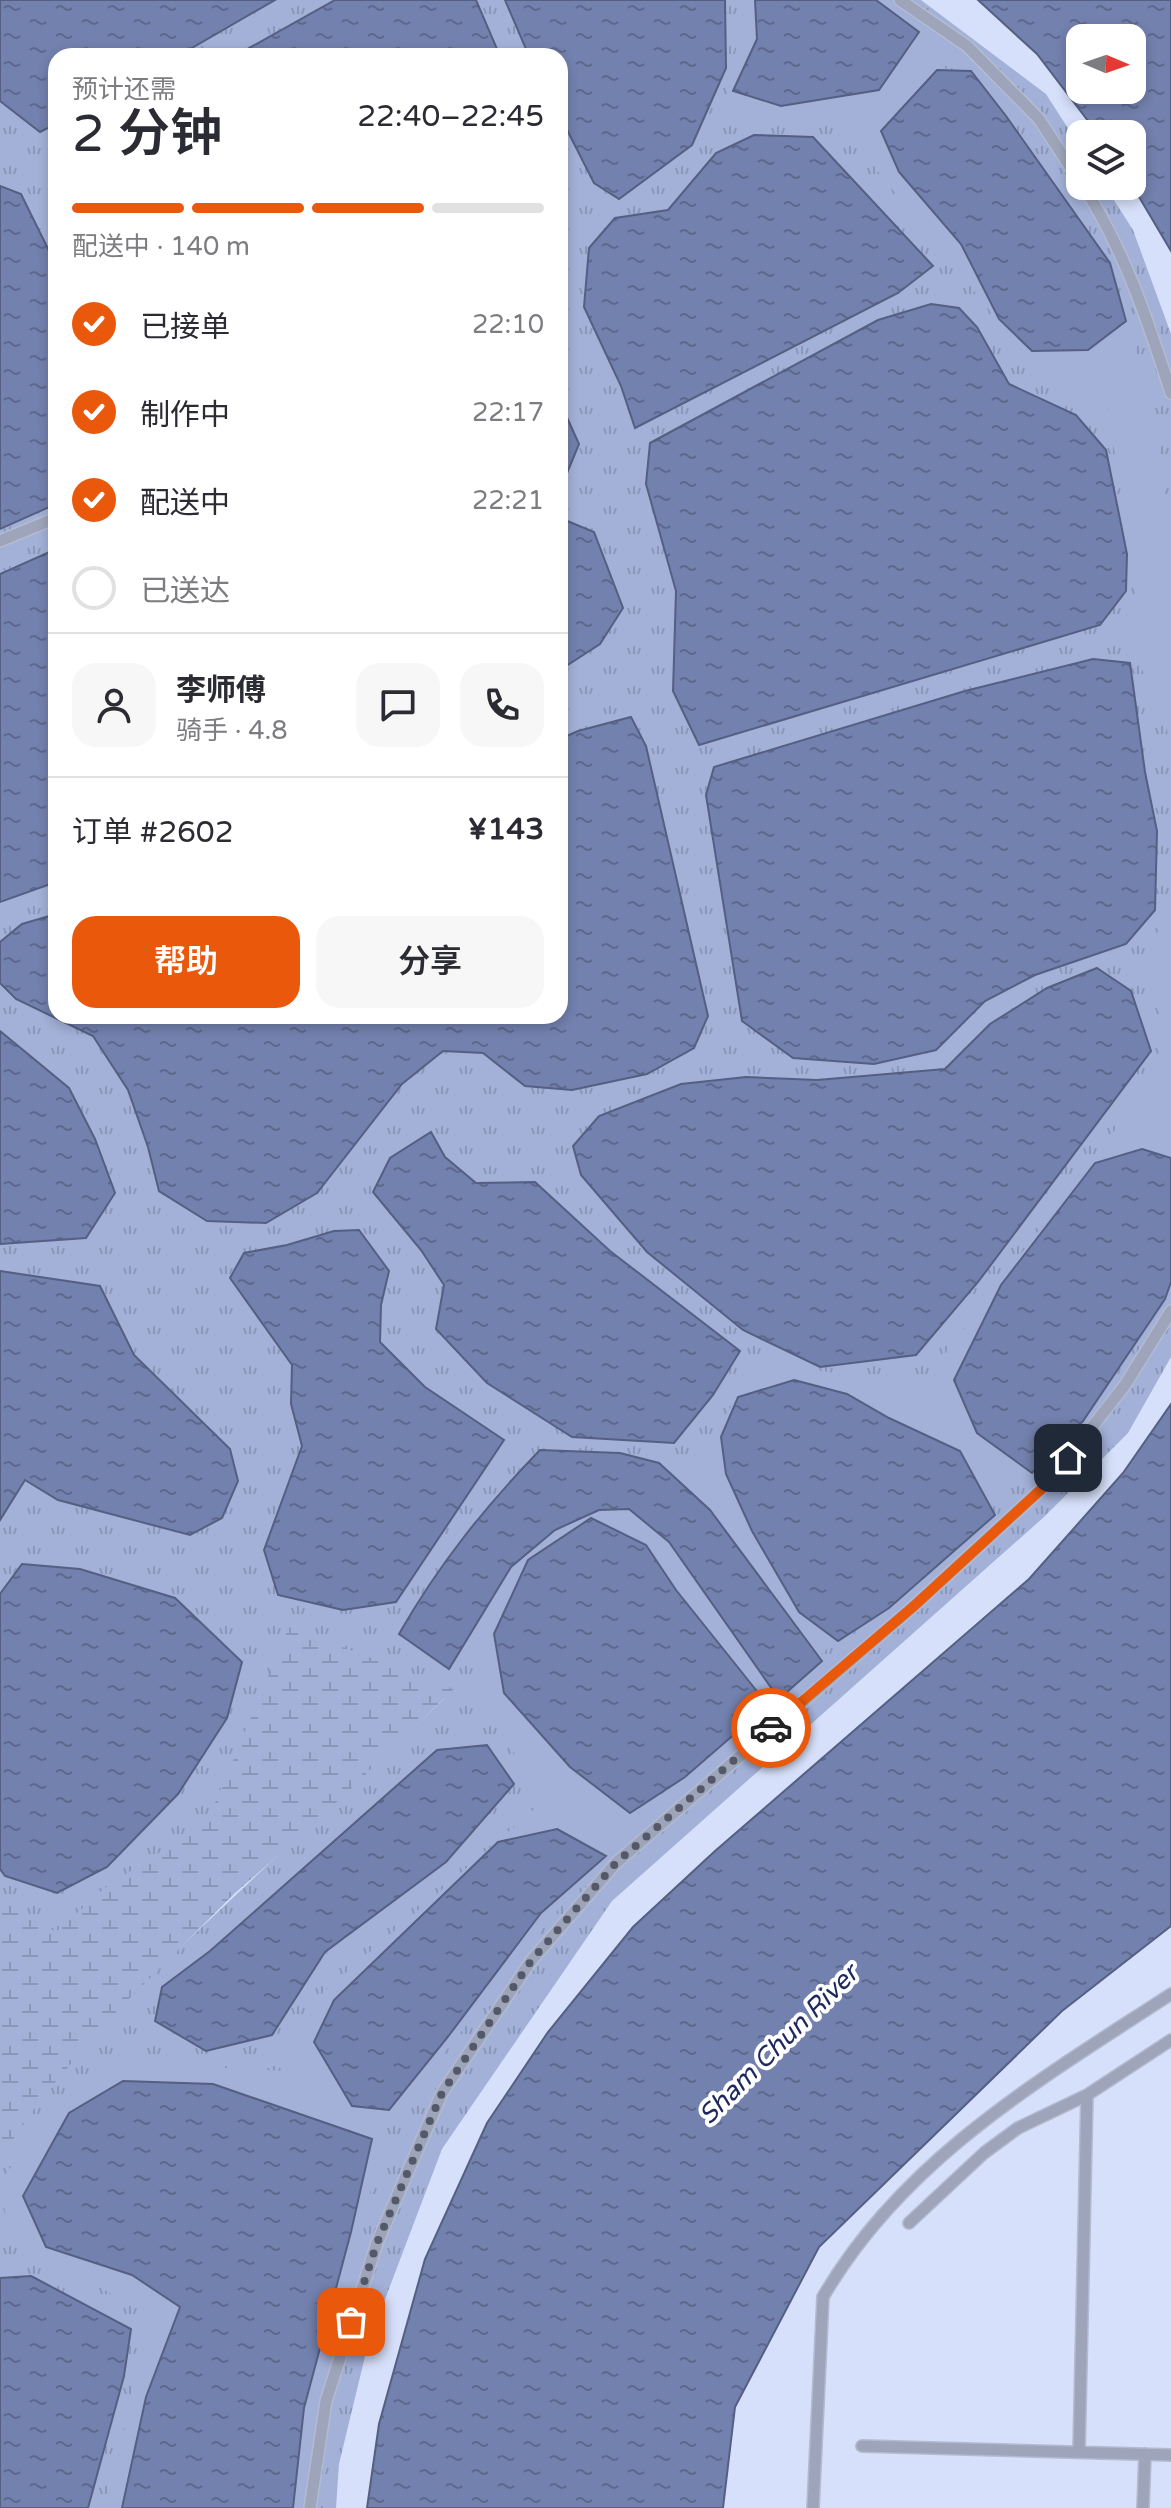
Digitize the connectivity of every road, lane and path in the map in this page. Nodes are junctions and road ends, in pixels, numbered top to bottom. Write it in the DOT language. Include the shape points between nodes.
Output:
graph roads {
  1 [pos="900,0"];
  2 [pos="1066,161"];
  3 [pos="1092,200"];
  4 [pos="1171,393"];
  5 [pos="48,521"];
  6 [pos="0,541"];
  7 [pos="1171,1311"];
  8 [pos="1171,1994"];
  9 [pos="1171,2040"];
  10 [pos="1087,2095"];
  11 [pos="909,2223"];
  12 [pos="862,2446"];
  13 [pos="1079,2452"];
  14 [pos="1145,2454"];
  15 [pos="1171,2455"];
  16 [pos="310,2508"];
  17 [pos="813,2508"];
  18 [pos="1143,2508"];
  1 -- 2 [label="lane" via="967,46 1039,119"];
  3 -- 4 [label="lane" via="1147,317"];
  5 -- 6 [label="lane"];
  7 -- 16 [label="lane" via="1125,1385 1048,1483 616,1863 531,1961 442,2093 377,2243 326,2401"];
  8 -- 17 [label="lane" via="1015,2096 951,2145 881,2215 836,2274 823,2297"];
  9 -- 10 [label="lane"];
  10 -- 11 [label="lane" via="1018,2128"];
  10 -- 13 [label="lane"];
  12 -- 13 [label="lane"];
  13 -- 14 [label="lane"];
  14 -- 15 [label="lane"];
  14 -- 18 [label="lane"];
}
